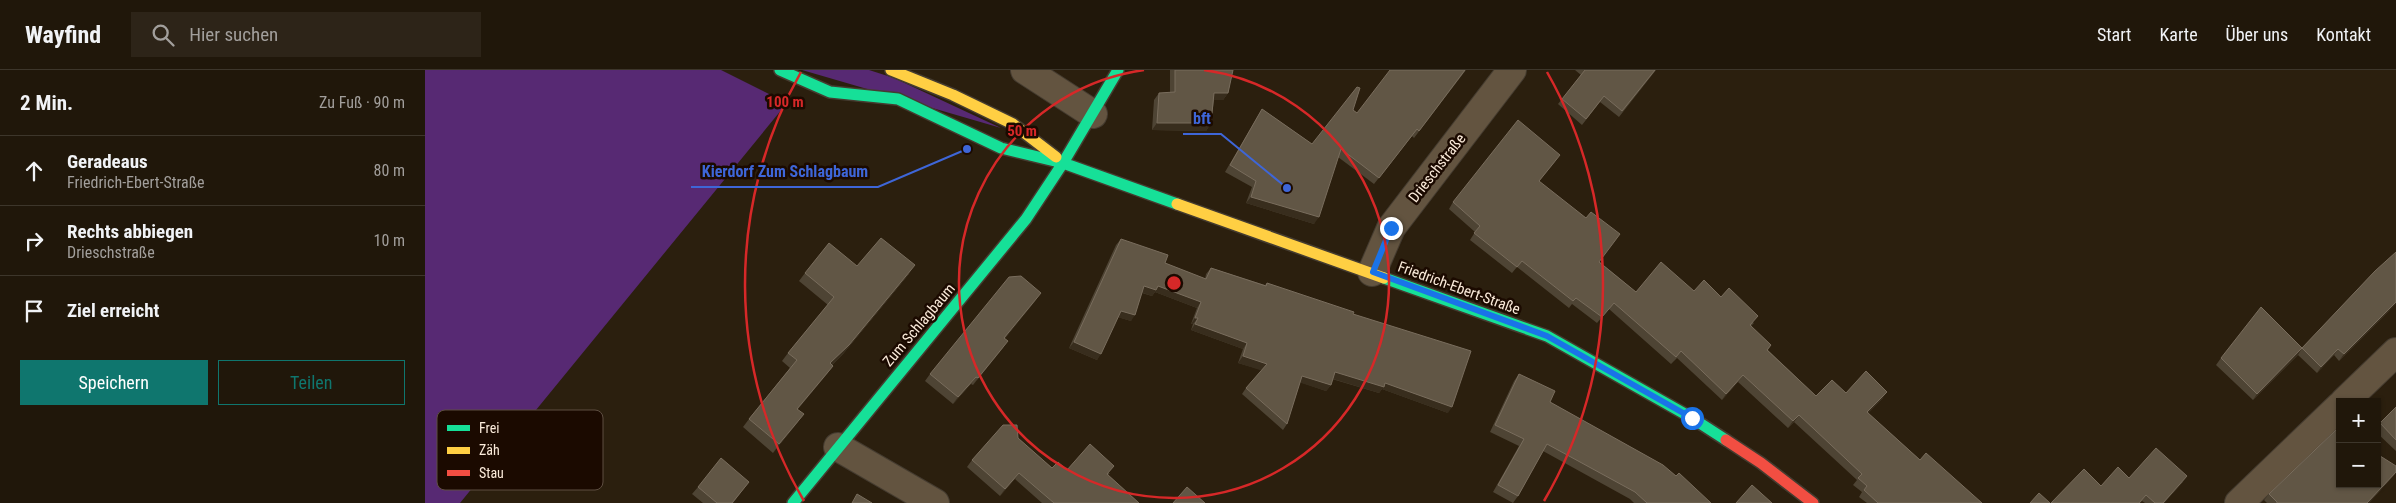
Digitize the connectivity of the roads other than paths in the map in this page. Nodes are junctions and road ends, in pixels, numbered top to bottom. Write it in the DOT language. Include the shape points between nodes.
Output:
graph roads {
  1 [pos="780,70"];
  2 [pos="891,70"];
  3 [pos="1025,70"];
  4 [pos="1118,70"];
  5 [pos="1512,70"];
  6 [pos="1093,114"];
  7 [pos="1063,163"];
  8 [pos="1373,272"];
  9 [pos="2396,352"];
  10 [pos="2348,398"];
  11 [pos="2336,410"];
  12 [pos="838,447"];
  13 [pos="793,503"];
  14 [pos="935,503"];
  15 [pos="1813,503"];
  16 [pos="2239,503"];
  1 -- 7 [label="main road, Friedrich-Ebert-Straße" via="830,92 898,99 1001,148"];
  2 -- 7 [label="main road, Friedrich-Ebert-Straße" via="1013,124"];
  3 -- 6 [label="street"];
  4 -- 6 [label="main road, Zum Schlagbaum"];
  5 -- 8 [label="street, Drieschstraße" via="1391,228"];
  6 -- 7 [label="main road, Zum Schlagbaum"];
  7 -- 8 [label="main road, Friedrich-Ebert-Straße"];
  7 -- 12 [label="main road, Zum Schlagbaum" via="1026,219"];
  8 -- 15 [label="main road, Friedrich-Ebert-Straße" via="1547,336 1692,418"];
  9 -- 10 [label="street"];
  11 -- 16 [label="street"];
  12 -- 13 [label="main road, Zum Schlagbaum"];
  12 -- 14 [label="street"];
}
